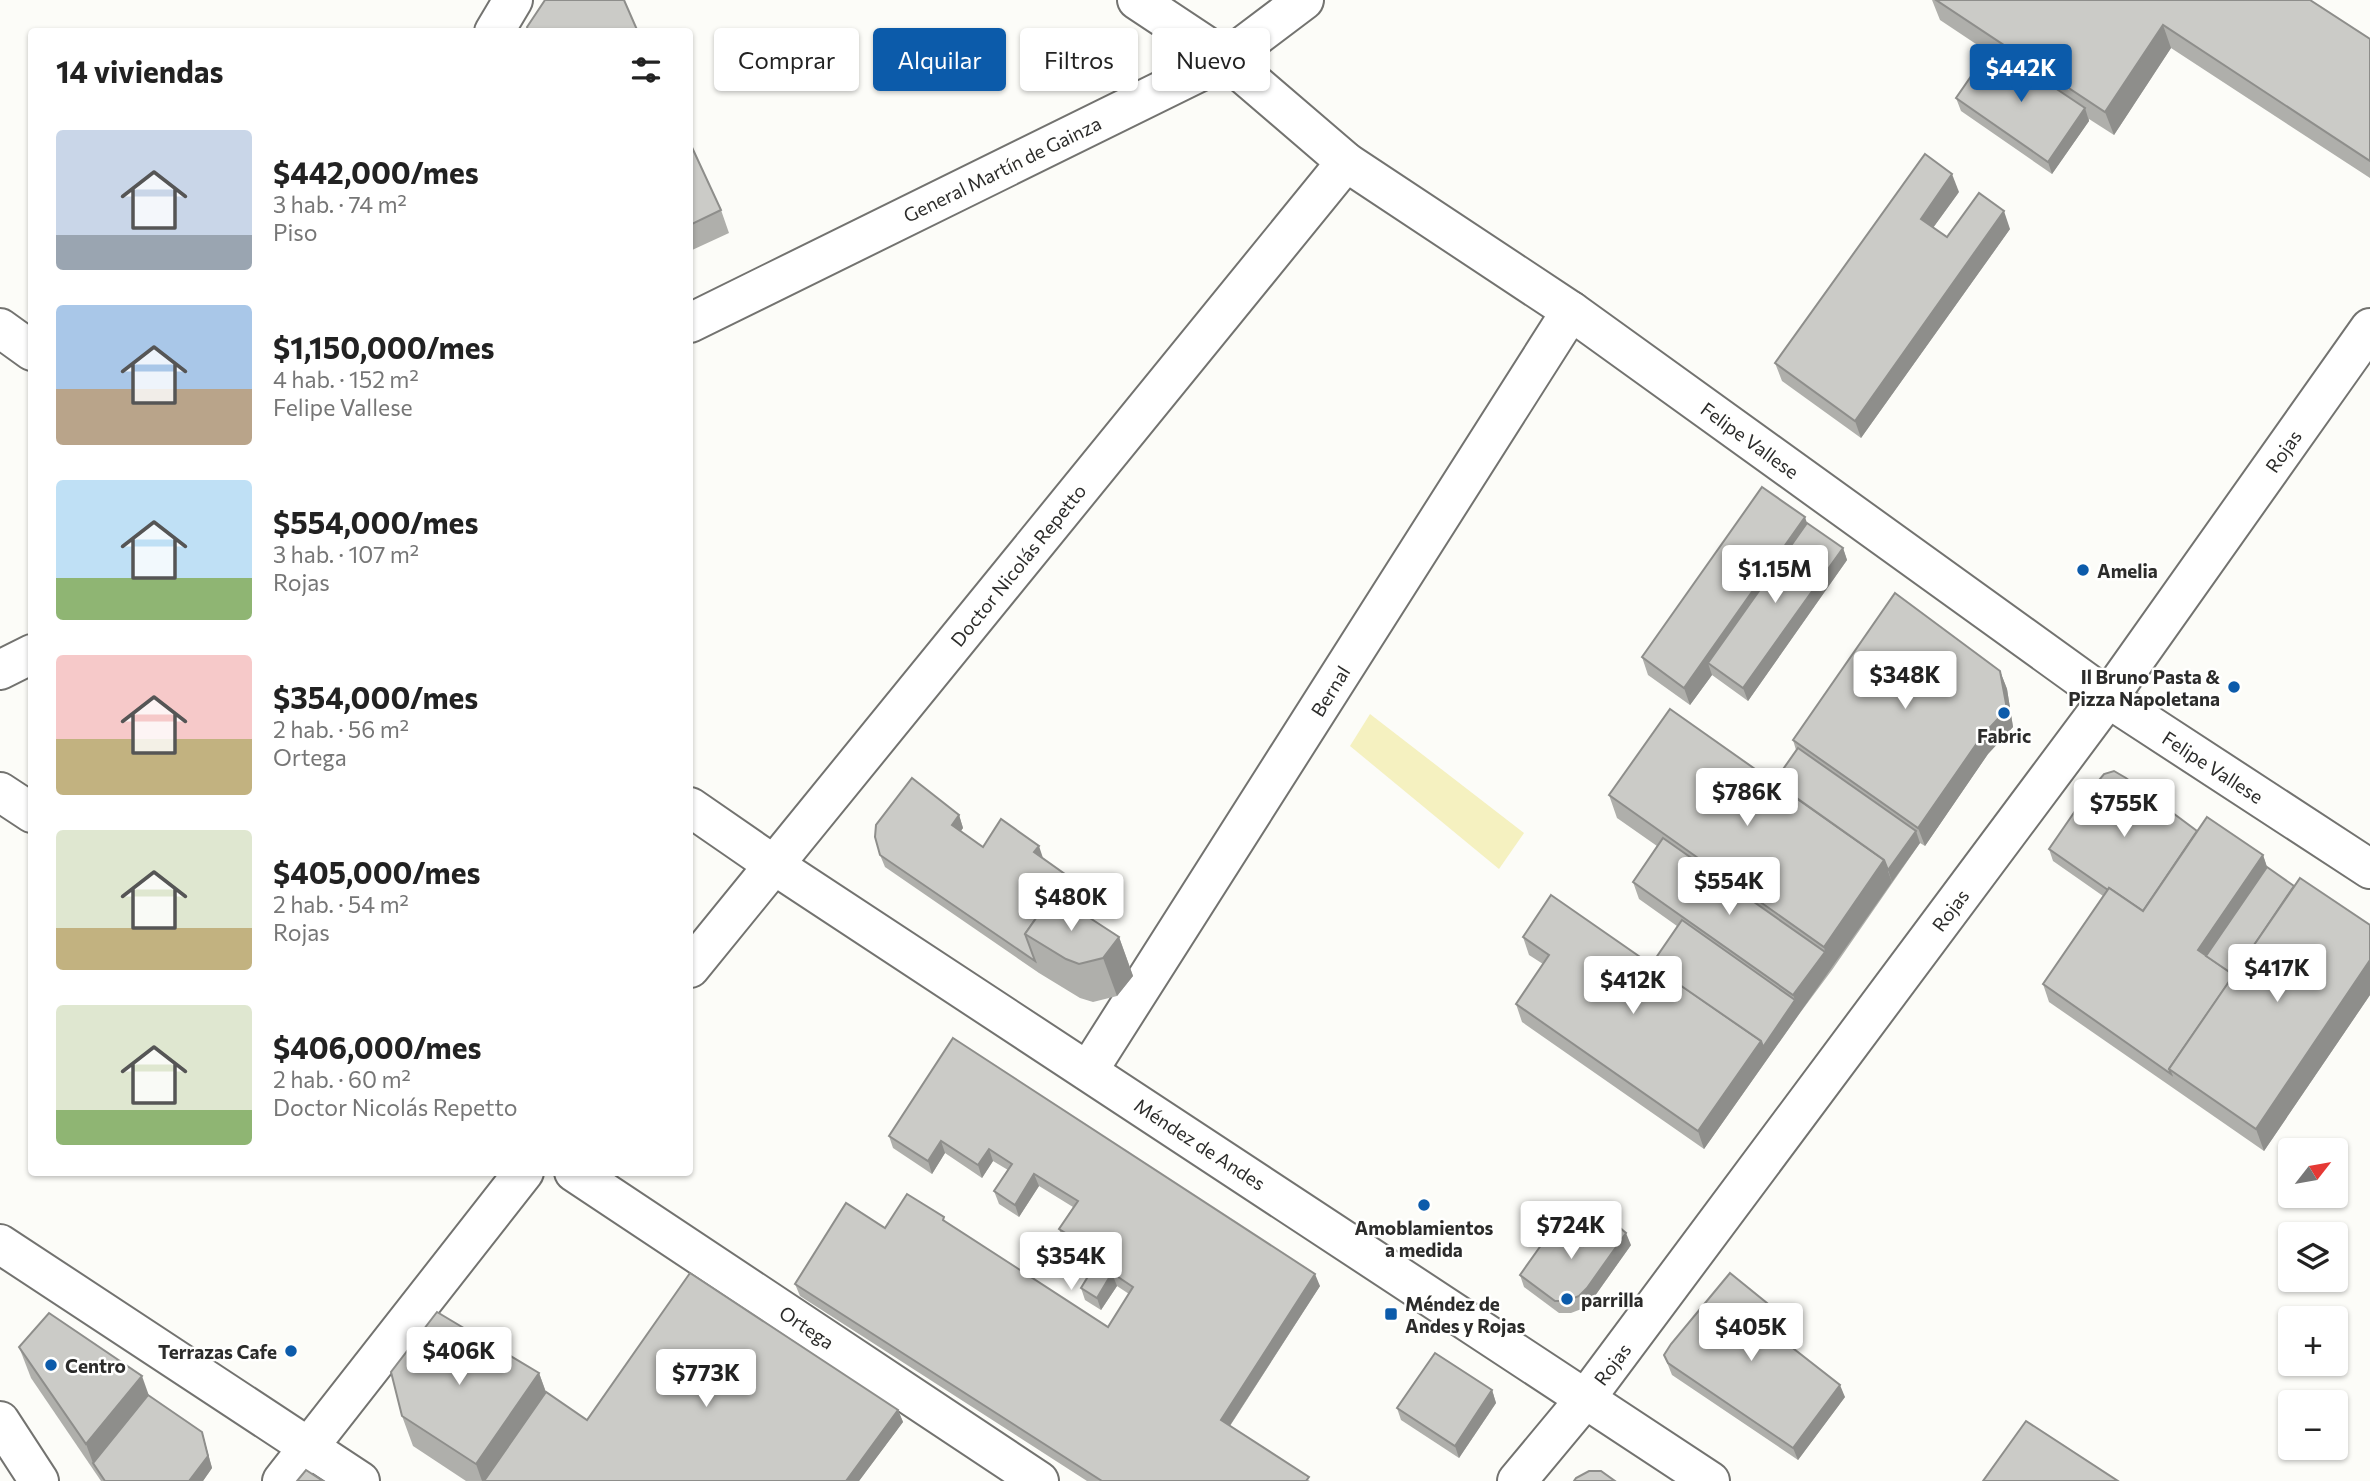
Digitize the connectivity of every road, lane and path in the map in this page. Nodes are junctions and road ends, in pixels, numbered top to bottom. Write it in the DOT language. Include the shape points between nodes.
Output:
graph roads {
  1 [pos="513,0"];
  2 [pos="1137,0"];
  3 [pos="1304,0"];
  4 [pos="496,28"];
  5 [pos="1179,28"];
  6 [pos="1267,28"];
  7 [pos="1161,91"];
  8 [pos="1263,91"];
  9 [pos="1346,162"];
  10 [pos="1571,311"];
  11 [pos="693,322"];
  12 [pos="0,328"];
  13 [pos="2370,328"];
  14 [pos="28,348"];
  15 [pos="28,656"];
  16 [pos="0,670"];
  17 [pos="2108,698"];
  18 [pos="0,792"];
  19 [pos="693,809"];
  20 [pos="28,810"];
  21 [pos="774,865"];
  22 [pos="2370,870"];
  23 [pos="693,964"];
  24 [pos="1088,1071"];
  25 [pos="521,1176"];
  26 [pos="581,1176"];
  27 [pos="0,1244"];
  28 [pos="1586,1398"];
  29 [pos="0,1421"];
  30 [pos="308,1447"];
  31 [pos="39,1481"];
  32 [pos="282,1481"];
  33 [pos="360,1481"];
  34 [pos="1039,1481"];
  35 [pos="1517,1481"];
  36 [pos="1710,1481"];
  1 -- 4 [label="street"];
  2 -- 5 [label="street, Felipe Vallese"];
  3 -- 6 [label="street, General Martín de Gainza"];
  7 -- 11 [label="street, General Martín de Gainza"];
  8 -- 9 [label="street, Felipe Vallese"];
  9 -- 10 [label="street, Felipe Vallese"];
  9 -- 21 [label="street, Doctor Nicolás Repetto"];
  10 -- 17 [label="street, Felipe Vallese"];
  10 -- 24 [label="street, Bernal"];
  12 -- 14 [label="street"];
  13 -- 17 [label="street, Rojas"];
  15 -- 16 [label="street"];
  17 -- 22 [label="street, Felipe Vallese"];
  17 -- 28 [label="street, Rojas"];
  18 -- 20 [label="street"];
  19 -- 21 [label="street, Méndez de Andes"];
  21 -- 23 [label="street, Doctor Nicolás Repetto"];
  21 -- 24 [label="street, Méndez de Andes"];
  24 -- 28 [label="street, Méndez de Andes"];
  25 -- 30 [label="street"];
  26 -- 34 [label="street, Ortega"];
  27 -- 30 [label="street"];
  28 -- 35 [label="street, Rojas"];
  28 -- 36 [label="street, Méndez de Andes"];
  29 -- 31 [label="street"];
  30 -- 32 [label="street"];
  30 -- 33 [label="street"];
}
